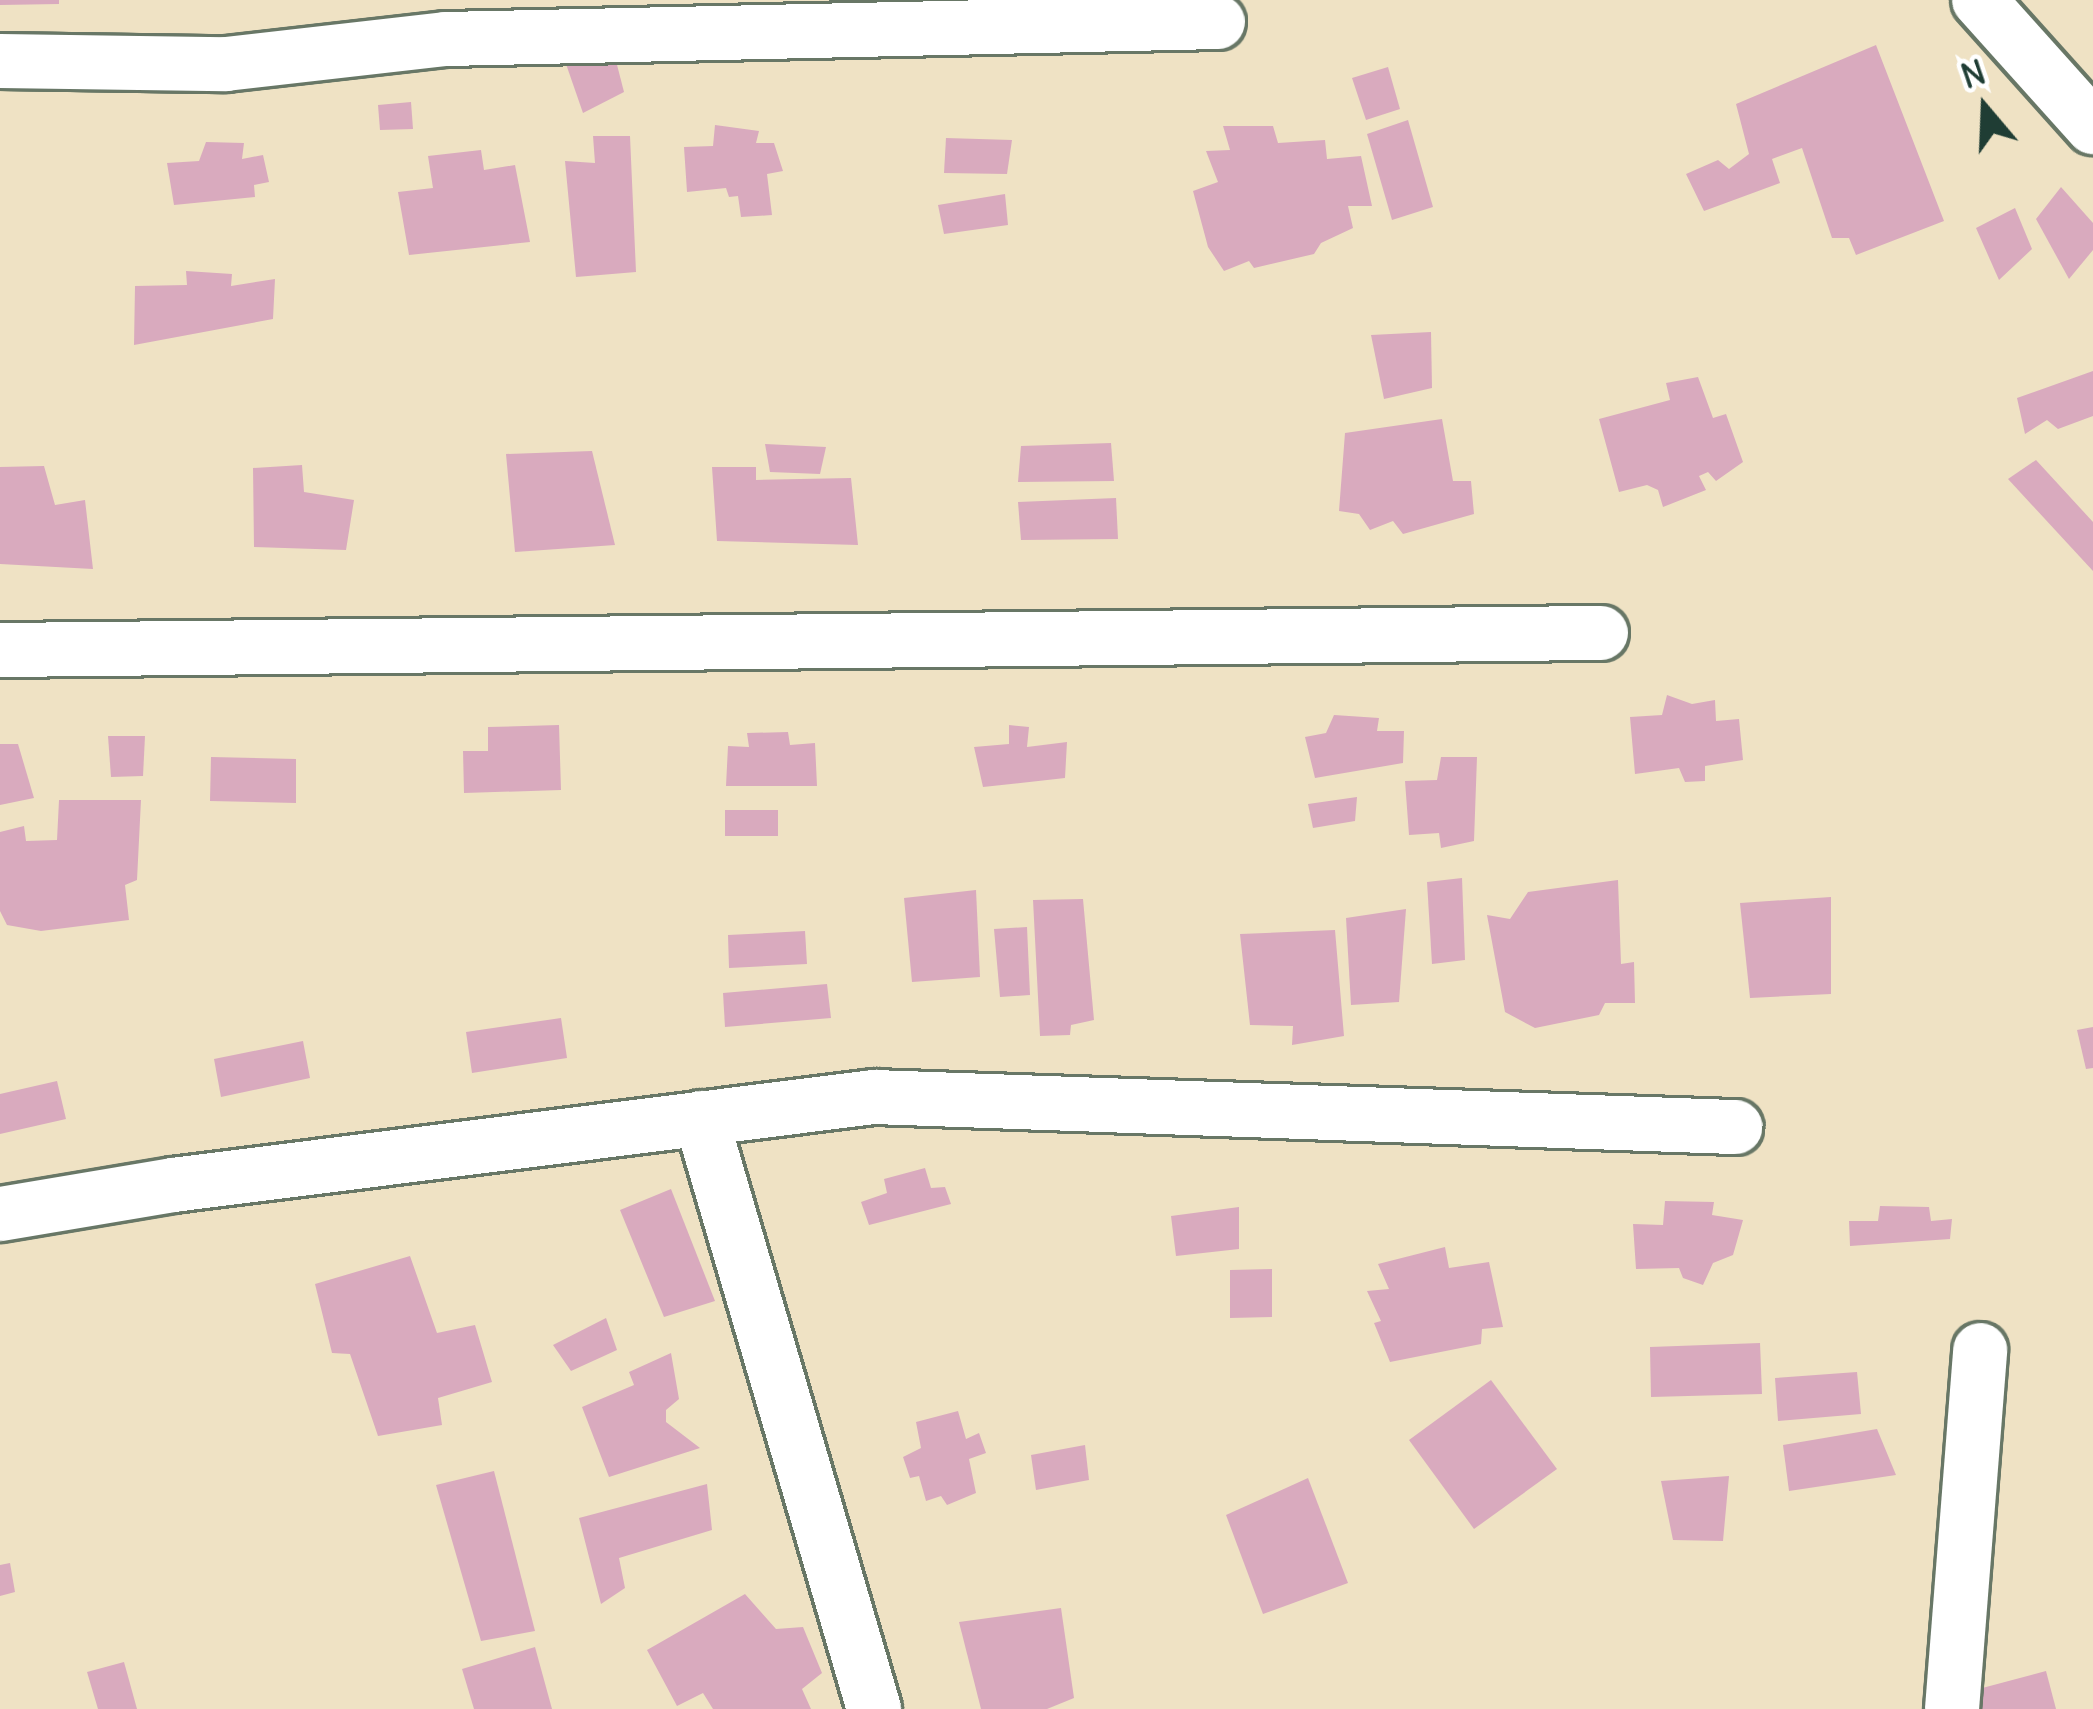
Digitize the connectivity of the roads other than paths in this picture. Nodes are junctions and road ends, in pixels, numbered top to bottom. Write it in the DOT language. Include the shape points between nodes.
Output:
graph roads {
  1 [pos="1978,0"];
  2 [pos="443,20"];
  3 [pos="1218,22"];
  4 [pos="0,61"];
  5 [pos="2093,127"];
  6 [pos="1601,633"];
  7 [pos="0,650"];
  8 [pos="701,1118"];
  9 [pos="1735,1127"];
  10 [pos="0,1214"];
  11 [pos="1980,1350"];
  12 [pos="874,1709"];
  13 [pos="1952,1709"];
  1 -- 5 [label="street"];
  2 -- 3 [label="street"];
  2 -- 4 [label="street" via="226,64"];
  6 -- 7 [label="street"];
  8 -- 9 [label="street" via="874,1097"];
  8 -- 10 [label="street"];
  8 -- 12 [label="street"];
  11 -- 13 [label="street"];
}
